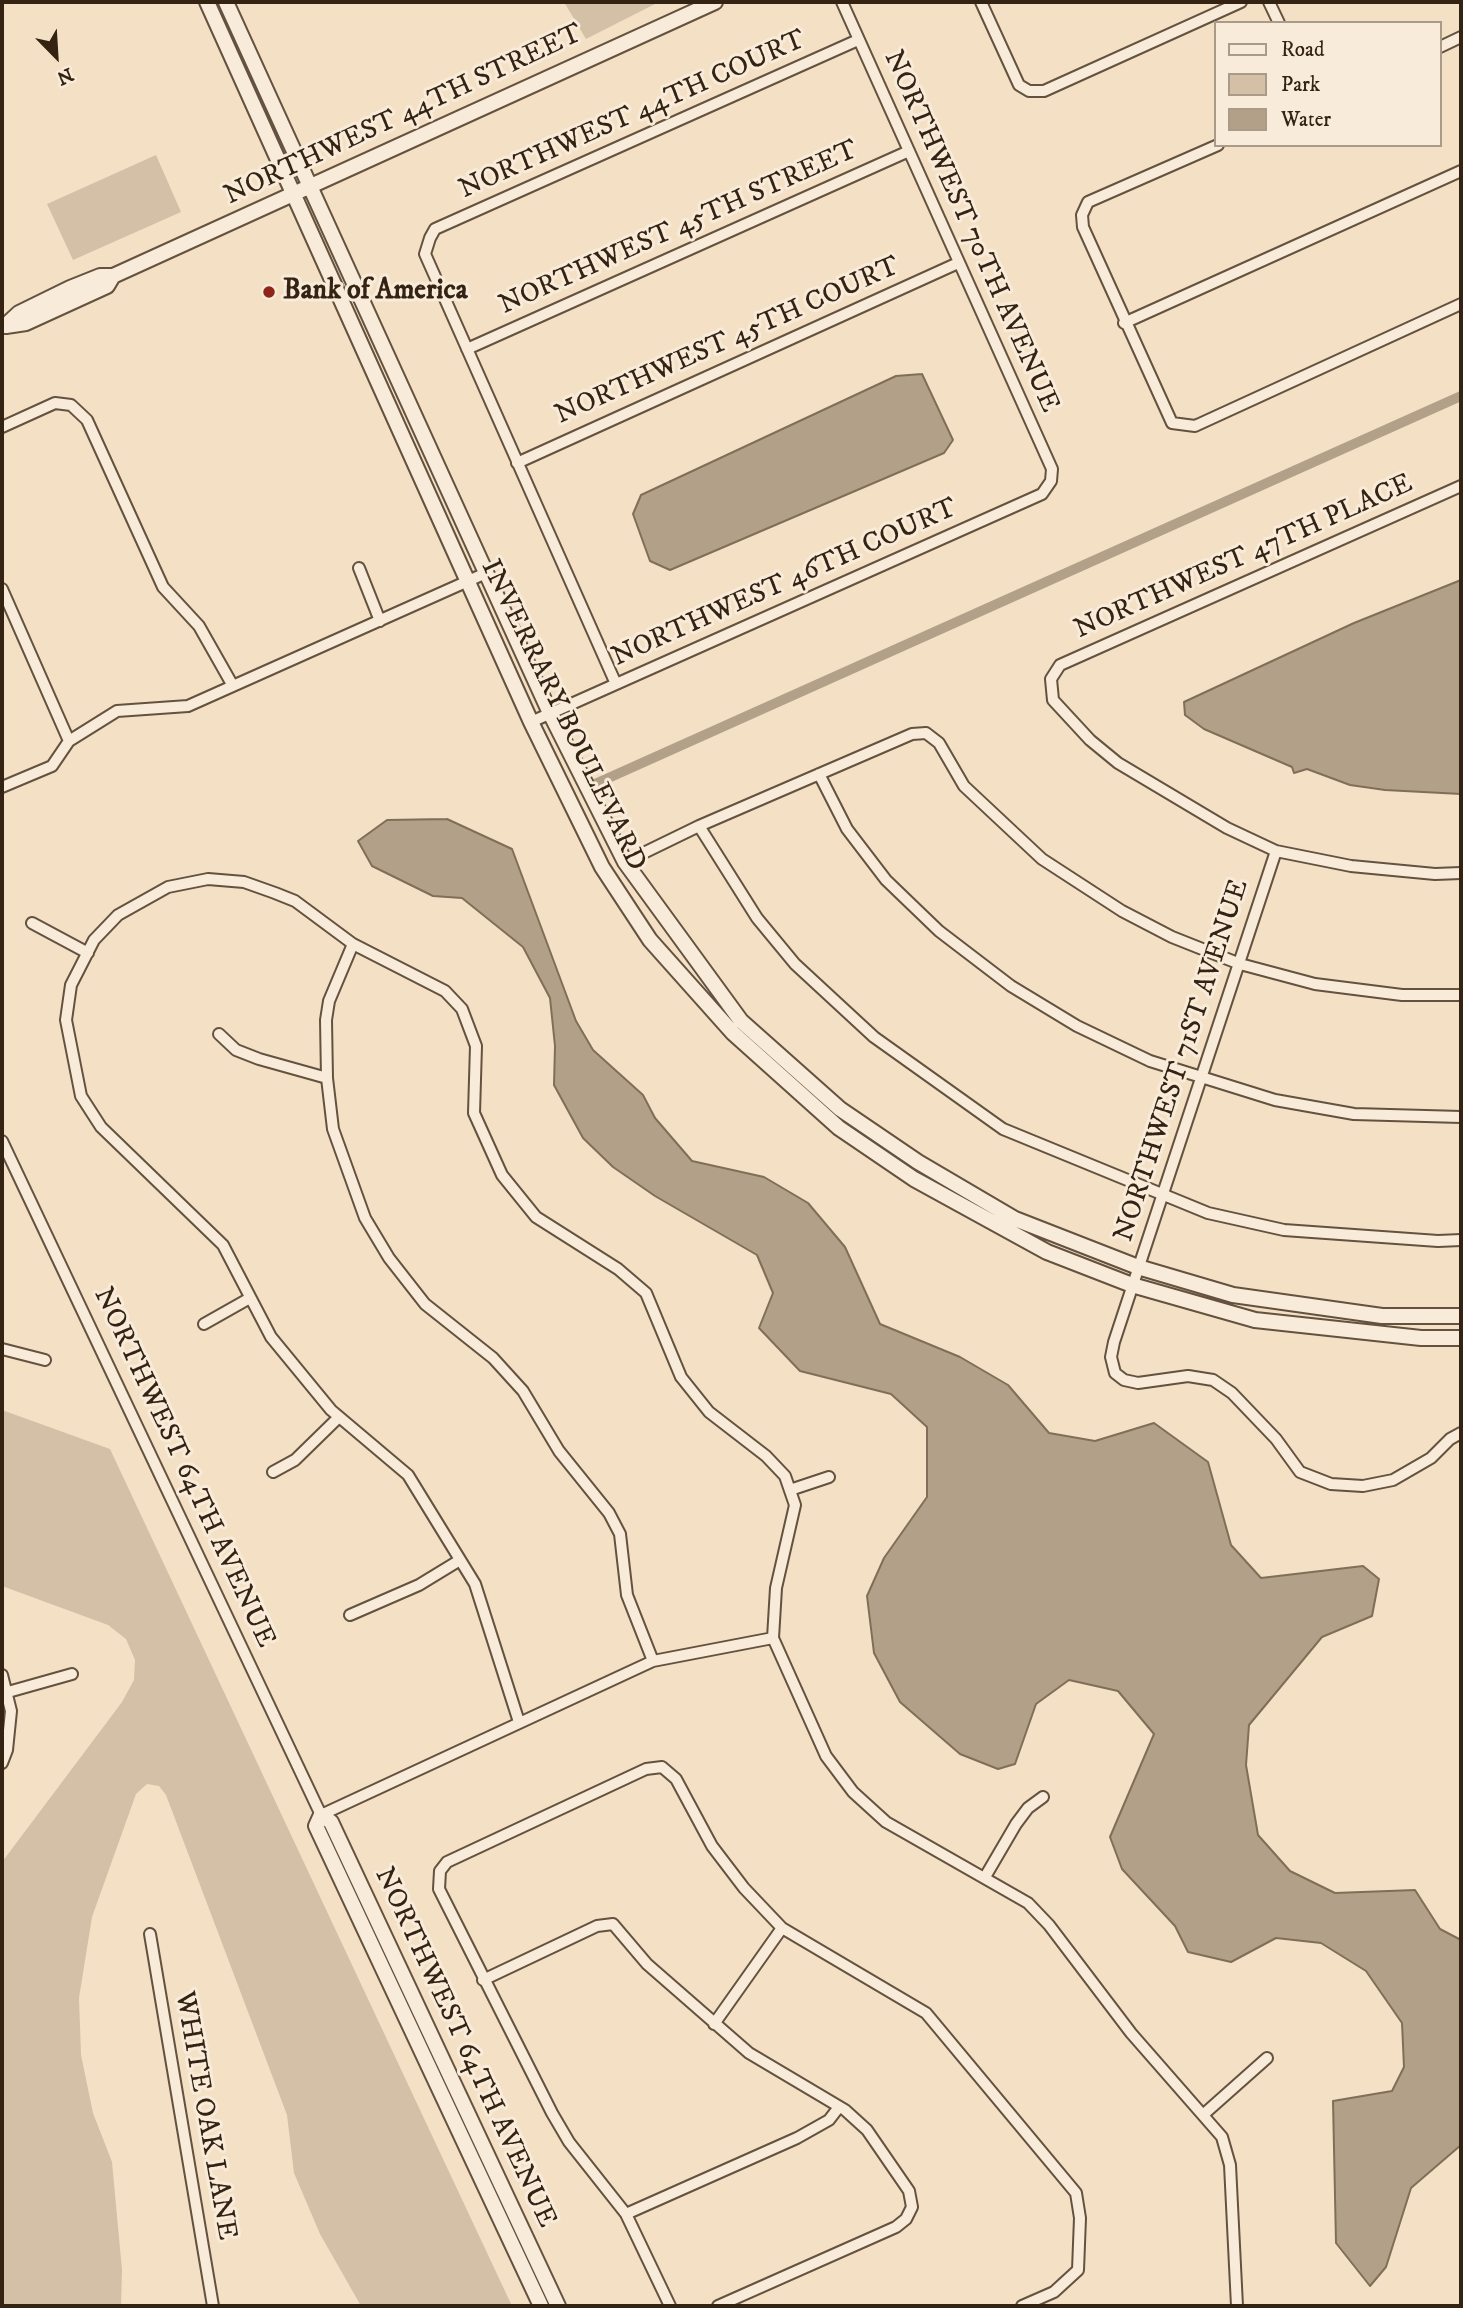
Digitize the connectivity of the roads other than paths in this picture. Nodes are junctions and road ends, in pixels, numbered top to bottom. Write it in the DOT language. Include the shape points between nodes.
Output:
graph roads {
  1 [pos="207,2"];
  2 [pos="226,2"];
  3 [pos="715,2"];
  4 [pos="842,2"];
  5 [pos="981,2"];
  6 [pos="1241,2"];
  7 [pos="1269,2"];
  8 [pos="1278,21"];
  9 [pos="1461,37"];
  10 [pos="858,40"];
  11 [pos="1442,46"];
  12 [pos="1214,147"];
  13 [pos="909,151"];
  14 [pos="1461,171"];
  15 [pos="310,187"];
  16 [pos="293,195"];
  17 [pos="958,263"];
  18 [pos="1461,304"];
  19 [pos="1125,323"];
  20 [pos="3,327"];
  21 [pos="467,349"];
  22 [pos="410,409"];
  23 [pos="394,416"];
  24 [pos="2,427"];
  25 [pos="517,463"];
  26 [pos="1051,481"];
  27 [pos="1461,486"];
  28 [pos="359,568"];
  29 [pos="486,573"];
  30 [pos="470,581"];
  31 [pos="2,589"];
  32 [pos="380,621"];
  33 [pos="616,684"];
  34 [pos="233,686"];
  35 [pos="550,713"];
  36 [pos="531,722"];
  37 [pos="69,741"];
  38 [pos="820,774"];
  39 [pos="2,787"];
  40 [pos="699,826"];
  41 [pos="1276,851"];
  42 [pos="625,862"];
  43 [pos="1461,873"];
  44 [pos="32,923"];
  45 [pos="353,944"];
  46 [pos="88,953"];
  47 [pos="1240,964"];
  48 [pos="1461,995"];
  49 [pos="219,1034"];
  50 [pos="1199,1077"];
  51 [pos="327,1078"];
  52 [pos="1461,1117"];
  53 [pos="2,1141"];
  54 [pos="1161,1195"];
  55 [pos="1461,1240"];
  56 [pos="1138,1267"];
  57 [pos="1132,1285"];
  58 [pos="250,1298"];
  59 [pos="1461,1316"];
  60 [pos="204,1324"];
  61 [pos="1461,1338"];
  62 [pos="2,1349"];
  63 [pos="45,1360"];
  64 [pos="339,1417"];
  65 [pos="1461,1433"];
  66 [pos="273,1472"];
  67 [pos="829,1477"];
  68 [pos="790,1490"];
  69 [pos="460,1559"];
  70 [pos="350,1615"];
  71 [pos="773,1638"];
  72 [pos="653,1661"];
  73 [pos="72,1674"];
  74 [pos="2,1675"];
  75 [pos="8,1692"];
  76 [pos="519,1722"];
  77 [pos="2,1763"];
  78 [pos="1043,1797"];
  79 [pos="321,1815"];
  80 [pos="985,1877"];
  81 [pos="782,1928"];
  82 [pos="150,1934"];
  83 [pos="483,1980"];
  84 [pos="713,2025"];
  85 [pos="1267,2058"];
  86 [pos="839,2107"];
  87 [pos="1204,2114"];
  88 [pos="626,2214"];
  89 [pos="213,2306"];
  90 [pos="541,2306"];
  91 [pos="558,2306"];
  92 [pos="670,2306"];
  93 [pos="718,2306"];
  94 [pos="1022,2306"];
  95 [pos="1237,2306"];
  1 -- 16 [label="street, INVERRARY BOULEVARD"];
  2 -- 15 [label="street, INVERRARY BOULEVARD"];
  3 -- 15 [label="street, NORTHWEST 44TH STREET"];
  4 -- 10 [label="street, NORTHWEST 70TH AVENUE"];
  5 -- 6 [label="street" via="1019,85 1029,91 1044,91"];
  7 -- 8 [label="street"];
  9 -- 11 [label="street"];
  10 -- 13 [label="street, NORTHWEST 70TH AVENUE"];
  10 -- 21 [label="street, NORTHWEST 44TH COURT" via="435,229 425,254"];
  12 -- 19 [label="street" via="1088,202 1083,228"];
  13 -- 17 [label="street, NORTHWEST 70TH AVENUE"];
  13 -- 21 [label="street, NORTHWEST 45TH STREET"];
  14 -- 19 [label="street"];
  15 -- 16 [label="street, NORTHWEST 44TH STREET"];
  15 -- 22 [label="street, INVERRARY BOULEVARD"];
  16 -- 20 [label="street, NORTHWEST 44TH STREET" via="113,276 70,288 19,313"];
  16 -- 23 [label="street, INVERRARY BOULEVARD"];
  17 -- 25 [label="street, NORTHWEST 45TH COURT"];
  17 -- 26 [label="street, NORTHWEST 70TH AVENUE" via="1052,469"];
  18 -- 19 [label="street" via="1195,426 1172,424"];
  21 -- 25 [label="street"];
  22 -- 23 [label="street"];
  22 -- 29 [label="street, INVERRARY BOULEVARD"];
  23 -- 30 [label="street, INVERRARY BOULEVARD"];
  24 -- 34 [label="street" via="55,402 71,405 87,420 163,587 199,626"];
  25 -- 33 [label="street"];
  26 -- 33 [label="street, NORTHWEST 46TH COURT" via="1042,494"];
  27 -- 41 [label="street, NORTHWEST 47TH PLACE" via="1060,666 1051,679 1053,700 1118,763 1194,811"];
  28 -- 32 [label="street"];
  29 -- 30 [label="street"];
  29 -- 35 [label="street, INVERRARY BOULEVARD"];
  30 -- 32 [label="street"];
  30 -- 36 [label="street, INVERRARY BOULEVARD"];
  31 -- 37 [label="street"];
  32 -- 34 [label="street"];
  33 -- 35 [label="street, NORTHWEST 46TH COURT"];
  34 -- 37 [label="street" via="188,706 117,711"];
  35 -- 36 [label="street, NORTHWEST 46TH COURT"];
  35 -- 42 [label="street, INVERRARY BOULEVARD"];
  36 -- 57 [label="street, INVERRARY BOULEVARD" via="602,867 650,940 733,1033 839,1128 914,1179 1023,1241"];
  37 -- 39 [label="street" via="52,766"];
  38 -- 40 [label="street"];
  38 -- 47 [label="street" via="912,734 926,733 939,743 964,786 1042,859 1122,911"];
  38 -- 50 [label="street" via="847,829 886,880 939,931 1011,986 1077,1026 1150,1061"];
  40 -- 42 [label="street"];
  40 -- 54 [label="street" via="795,964 874,1037 1003,1129"];
  41 -- 43 [label="street" via="1351,866"];
  41 -- 47 [label="street, NORTHWEST 71ST AVENUE"];
  42 -- 56 [label="street, INVERRARY BOULEVARD" via="741,1021 840,1109 1015,1219"];
  44 -- 46 [label="street"];
  45 -- 46 [label="street" via="295,901 244,883 208,879 146,897 118,915"];
  45 -- 51 [label="street" via="329,1001"];
  45 -- 68 [label="street" via="445,991 462,1009 476,1046 474,1113 502,1175 536,1217 618,1269 646,1293 681,1377 709,1412 766,1456 785,1476"];
  46 -- 58 [label="street" via="71,985 66,1020 81,1096 101,1127 223,1245"];
  47 -- 48 [label="street" via="1315,984 1402,995"];
  47 -- 50 [label="street, NORTHWEST 71ST AVENUE"];
  49 -- 51 [label="street" via="247,1055"];
  50 -- 52 [label="street" via="1275,1100 1354,1114"];
  50 -- 54 [label="street, NORTHWEST 71ST AVENUE"];
  51 -- 72 [label="street" via="333,1129 365,1218 388,1258 425,1304 493,1358 523,1391 559,1451 609,1513 620,1534 627,1595"];
  53 -- 79 [label="street, NORTHWEST 64TH AVENUE"];
  54 -- 55 [label="street" via="1208,1213 1284,1230"];
  54 -- 56 [label="street, NORTHWEST 71ST AVENUE"];
  56 -- 57 [label="street, NORTHWEST 71ST AVENUE"];
  56 -- 59 [label="street, INVERRARY BOULEVARD" via="1233,1295 1382,1316"];
  57 -- 61 [label="street, INVERRARY BOULEVARD" via="1255,1320"];
  57 -- 65 [label="street, NORTHWEST 71ST AVENUE" via="1111,1357 1115,1373 1138,1383 1188,1376 1213,1380 1276,1439 1300,1472 1331,1484 1363,1486 1393,1480 1431,1458"];
  58 -- 60 [label="street"];
  58 -- 64 [label="street" via="271,1337"];
  62 -- 63 [label="street"];
  64 -- 66 [label="street" via="295,1460"];
  64 -- 69 [label="street" via="408,1475"];
  67 -- 68 [label="street"];
  68 -- 71 [label="street" via="795,1505 776,1588"];
  69 -- 70 [label="street" via="419,1585"];
  69 -- 76 [label="street" via="482,1601"];
  71 -- 72 [label="street"];
  71 -- 80 [label="street" via="826,1756 853,1793 886,1822"];
  72 -- 76 [label="street"];
  73 -- 75 [label="street"];
  74 -- 75 [label="street"];
  75 -- 77 [label="street" via="10,1726"];
  76 -- 79 [label="street"];
  78 -- 80 [label="street" via="1016,1824"];
  79 -- 90 [label="street, NORTHWEST 64TH AVENUE" via="316,1826"];
  79 -- 91 [label="street, NORTHWEST 64TH AVENUE" via="331,1822"];
  80 -- 87 [label="street" via="1028,1903 1049,1925 1131,2032"];
  81 -- 83 [label="street" via="712,1846 676,1779 662,1767 646,1769 447,1862 440,1871 439,1888"];
  81 -- 84 [label="street"];
  81 -- 94 [label="street" via="926,2013 1076,2193 1078,2270 1054,2292"];
  82 -- 89 [label="street, WHITE OAK LANE"];
  83 -- 84 [label="street" via="597,1926 613,1924 647,1964"];
  83 -- 88 [label="street" via="569,2142"];
  84 -- 86 [label="street" via="749,2053"];
  85 -- 87 [label="street"];
  86 -- 88 [label="street" via="829,2120 797,2138"];
  86 -- 93 [label="street" via="867,2130 909,2192 912,2207 906,2219"];
  87 -- 95 [label="street" via="1222,2137 1230,2165"];
  88 -- 92 [label="street"];
}
